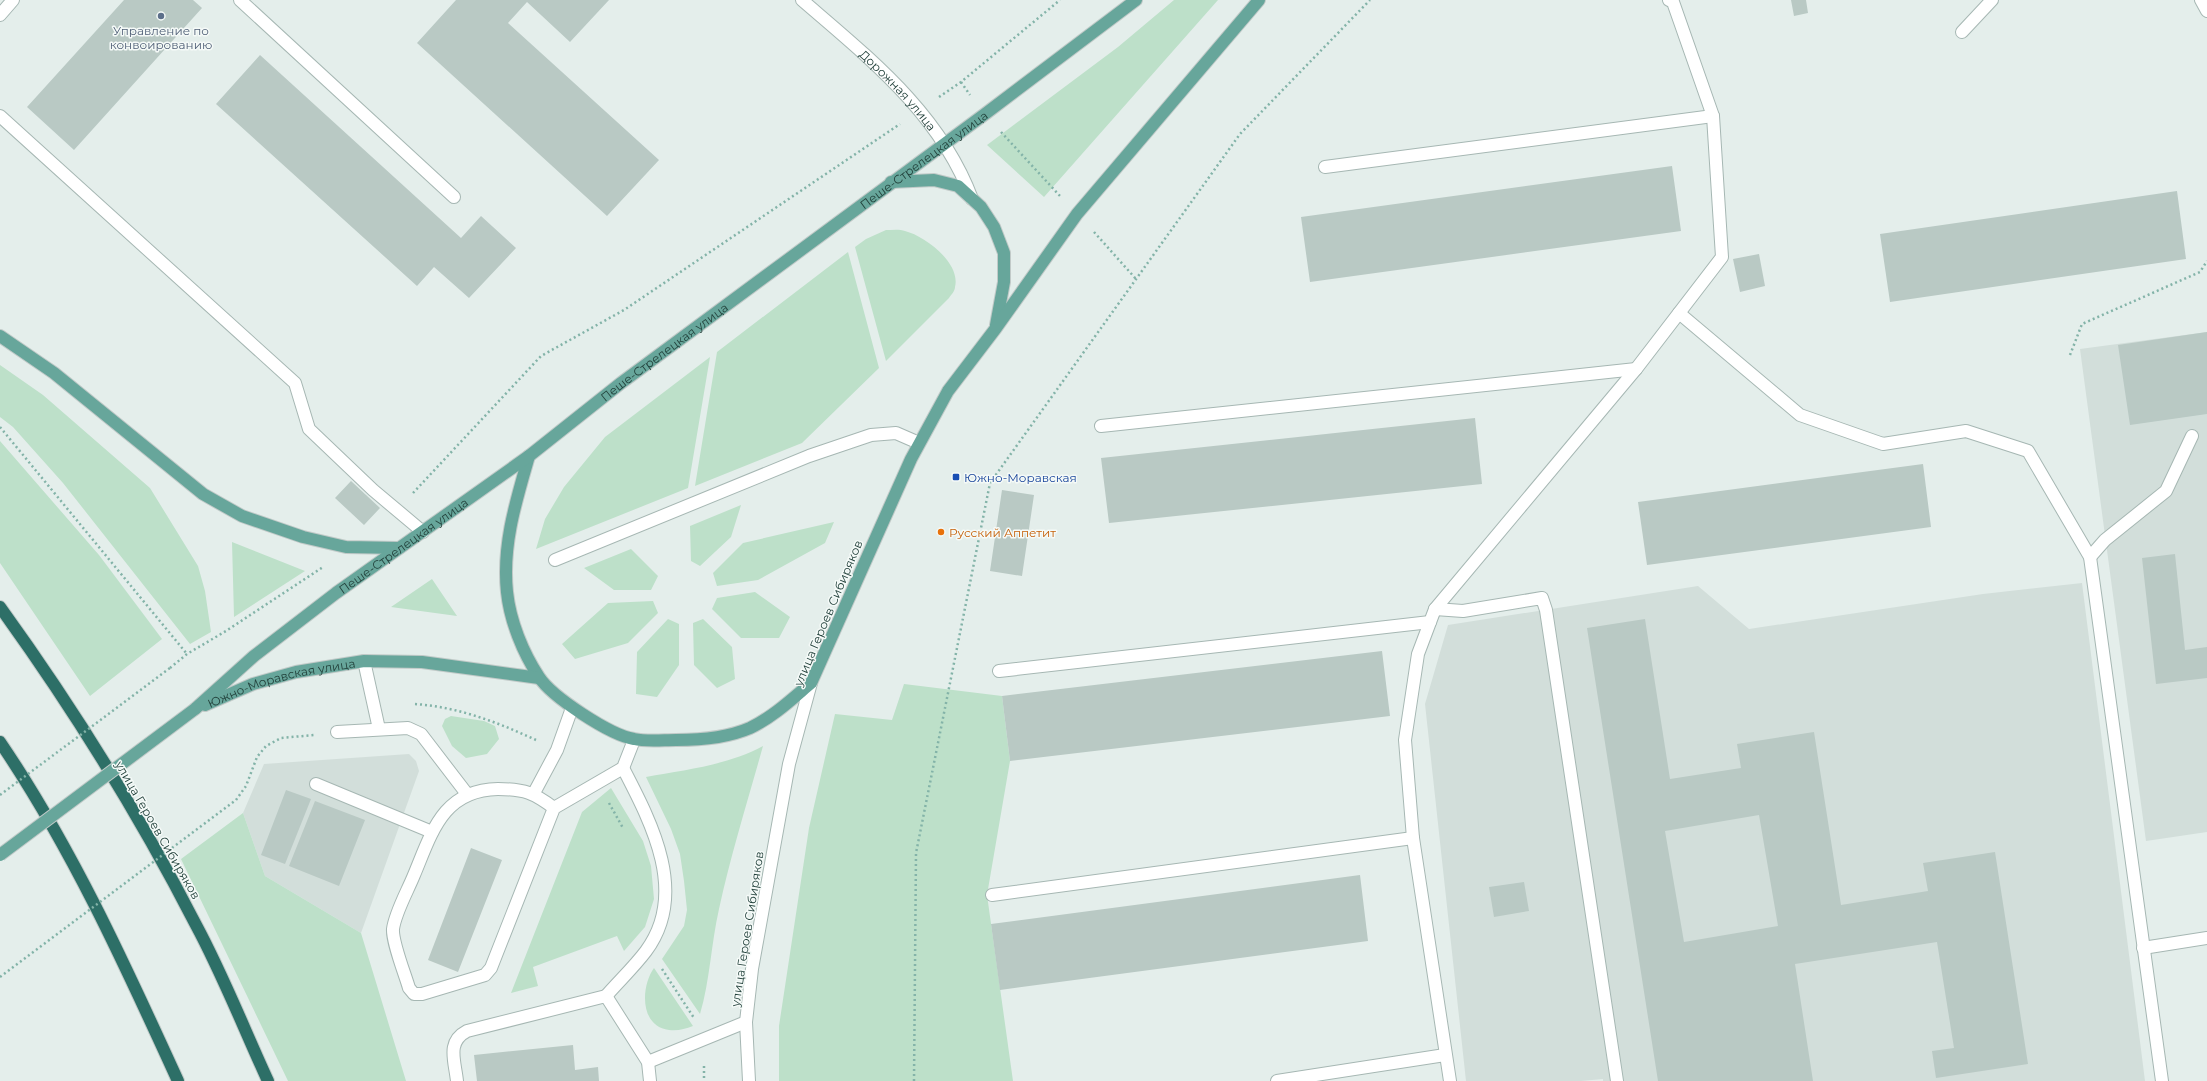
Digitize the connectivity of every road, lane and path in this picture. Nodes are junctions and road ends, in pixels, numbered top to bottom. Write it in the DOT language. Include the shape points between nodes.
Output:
graph roads {
  1 [pos="13,0"];
  2 [pos="240,0"];
  3 [pos="802,0"];
  4 [pos="1060,0"];
  5 [pos="1136,0"];
  6 [pos="1259,0"];
  7 [pos="1370,0"];
  8 [pos="1670,0"];
  9 [pos="1992,0"];
  10 [pos="2201,0"];
  11 [pos="2207,11"];
  12 [pos="0,15"];
  13 [pos="1962,32"];
  14 [pos="961,82"];
  15 [pos="920,111"];
  16 [pos="985,114"];
  17 [pos="0,116"];
  18 [pos="1712,116"];
  19 [pos="945,144"];
  20 [pos="1325,167"];
  21 [pos="891,182"];
  22 [pos="454,197"];
  23 [pos="972,199"];
  24 [pos="1077,214"];
  25 [pos="2207,261"];
  26 [pos="1136,279"];
  27 [pos="1679,313"];
  28 [pos="996,328"];
  29 [pos="0,336"];
  30 [pos="2070,354"];
  31 [pos="1636,369"];
  32 [pos="1101,426"];
  33 [pos="0,427"];
  34 [pos="2192,436"];
  35 [pos="918,443"];
  36 [pos="529,456"];
  37 [pos="397,510"];
  38 [pos="423,532"];
  39 [pos="346,547"];
  40 [pos="399,548"];
  41 [pos="2090,557"];
  42 [pos="555,560"];
  43 [pos="0,607"];
  44 [pos="1435,608"];
  45 [pos="1430,622"];
  46 [pos="187,654"];
  47 [pos="364,661"];
  48 [pos="999,672"];
  49 [pos="540,678"];
  50 [pos="811,683"];
  51 [pos="374,702"];
  52 [pos="195,708"];
  53 [pos="572,708"];
  54 [pos="379,730"];
  55 [pos="337,732"];
  56 [pos="634,740"];
  57 [pos="0,742"];
  58 [pos="557,750"];
  59 [pos="623,768"];
  60 [pos="316,784"];
  61 [pos="534,793"];
  62 [pos="467,794"];
  63 [pos="0,795"];
  64 [pos="554,808"];
  65 [pos="432,832"];
  66 [pos="1413,838"];
  67 [pos="0,855"];
  68 [pos="992,895"];
  69 [pos="2207,938"];
  70 [pos="2143,948"];
  71 [pos="0,977"];
  72 [pos="606,996"];
  73 [pos="746,1022"];
  74 [pos="1445,1055"];
  75 [pos="648,1062"];
  76 [pos="178,1081"];
  77 [pos="268,1081"];
  78 [pos="457,1081"];
  79 [pos="650,1081"];
  80 [pos="749,1081"];
  81 [pos="914,1081"];
  82 [pos="1277,1081"];
  83 [pos="1450,1081"];
  84 [pos="1617,1081"];
  85 [pos="2162,1081"];
  1 -- 12 [label="street"];
  2 -- 22 [label="street"];
  3 -- 15 [label="street, Дорожная улица" via="883,69"];
  4 -- 14 [label="path"];
  5 -- 16 [label="main road, Пеше-Стрелецкая улица"];
  6 -- 24 [label="main road"];
  7 -- 26 [label="path" via="1240,134"];
  8 -- 18 [label="street" via="1673,2"];
  9 -- 13 [label="street"];
  10 -- 11 [label="street"];
  14 -- 15 [label="path"];
  14 -- 16 [label="path"];
  15 -- 19 [label="street, Дорожная улица"];
  15 -- 37 [label="path" via="624,310 542,356"];
  16 -- 19 [label="main road, Пеше-Стрелецкая улица"];
  16 -- 24 [label="path"];
  17 -- 37 [label="street" via="295,383 309,428"];
  18 -- 20 [label="street"];
  18 -- 27 [label="street" via="1722,257"];
  19 -- 21 [label="main road, Пеше-Стрелецкая улица"];
  19 -- 23 [label="street, Дорожная улица" via="963,174"];
  21 -- 23 [label="main road" via="934,180 958,186"];
  21 -- 36 [label="main road, Пеше-Стрелецкая улица" via="621,383"];
  23 -- 28 [label="main road" via="981,207 994,227 1004,253 1004,282"];
  24 -- 26 [label="path"];
  24 -- 28 [label="main road"];
  25 -- 30 [label="path" via="2200,272 2082,324"];
  26 -- 81 [label="path" via="990,483 916,853"];
  27 -- 31 [label="street"];
  27 -- 41 [label="street" via="1800,414 1883,444 1966,431 2028,451"];
  28 -- 35 [label="main road, улица Героев Сибиряков" via="948,391"];
  29 -- 39 [label="main road" via="54,373 203,494 242,516 303,537"];
  31 -- 32 [label="street"];
  31 -- 44 [label="street"];
  33 -- 46 [label="path"];
  34 -- 41 [label="street" via="2166,491 2105,540"];
  35 -- 42 [label="street" via="896,433 871,434 809,456"];
  35 -- 50 [label="main road, улица Героев Сибиряков"];
  36 -- 38 [label="main road, Пеше-Стрелецкая улица"];
  36 -- 49 [label="main road" via="511,521 505,560 507,593 514,623"];
  37 -- 38 [label="street"];
  38 -- 40 [label="main road, Пеше-Стрелецкая улица"];
  39 -- 40 [label="main road"];
  39 -- 46 [label="path" via="318,571"];
  40 -- 52 [label="main road, Пеше-Стрелецкая улица" via="254,656"];
  41 -- 70 [label="street"];
  43 -- 77 [label="highway, улица Героев Сибиряков" via="76,717 147,834 197,926"];
  44 -- 45 [label="street"];
  44 -- 84 [label="street" via="1463,611 1542,598 1546,610"];
  45 -- 48 [label="street"];
  45 -- 66 [label="street" via="1418,654 1405,740"];
  46 -- 63 [label="path, bridge"];
  47 -- 49 [label="main road, Южно-Моравская улица" via="422,662"];
  47 -- 51 [label="street"];
  47 -- 52 [label="main road, Южно-Моравская улица" via="296,672 253,684"];
  49 -- 53 [label="main road"];
  50 -- 56 [label="main road" via="782,708 750,728 704,740"];
  50 -- 73 [label="street, улица Героев Сибиряков" via="789,764 752,969"];
  51 -- 54 [label="street"];
  51 -- 58 [label="path" via="441,705 499,722"];
  52 -- 67 [label="main road, Южно-Моравская улица, bridge"];
  53 -- 56 [label="main road" via="605,728"];
  53 -- 58 [label="street"];
  54 -- 55 [label="street"];
  54 -- 62 [label="street" via="408,728 421,734"];
  55 -- 71 [label="path, bridge" via="281,738 266,746 257,757 246,786 236,800"];
  56 -- 59 [label="street"];
  57 -- 76 [label="highway" via="80,875"];
  58 -- 61 [label="street"];
  59 -- 64 [label="street"];
  59 -- 72 [label="street" via="657,841 664,872 665,907 660,926 647,950"];
  60 -- 65 [label="street"];
  61 -- 62 [label="street" via="507,789"];
  61 -- 64 [label="street"];
  62 -- 65 [label="street" via="452,804"];
  64 -- 65 [label="street" via="491,968 485,975 476,979 414,994 409,988 393,930"];
  66 -- 68 [label="street"];
  66 -- 74 [label="street"];
  69 -- 70 [label="street"];
  70 -- 85 [label="street"];
  72 -- 75 [label="street"];
  72 -- 78 [label="street" via="467,1031 458,1036 453,1045"];
  73 -- 75 [label="street"];
  73 -- 80 [label="street, улица Героев Сибиряков"];
  74 -- 82 [label="street"];
  74 -- 83 [label="street"];
  75 -- 79 [label="street"];
}
